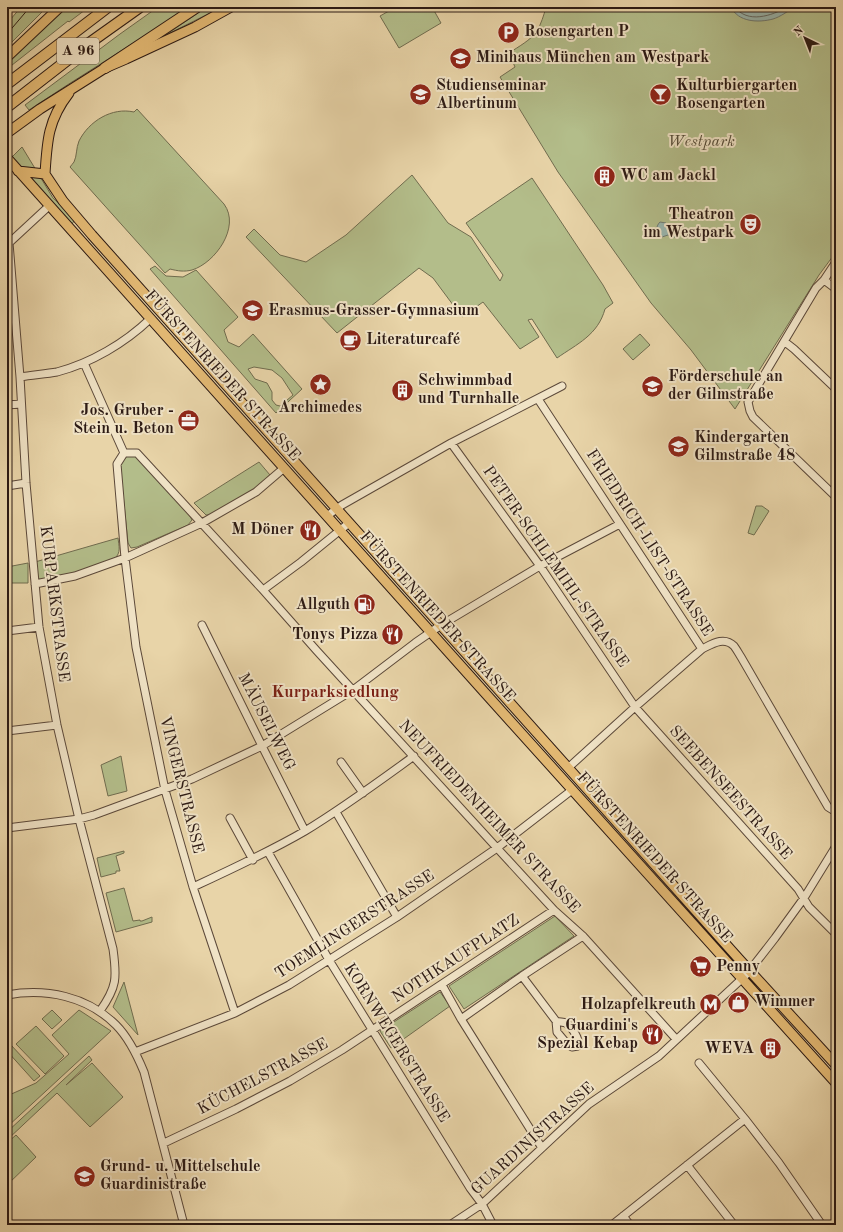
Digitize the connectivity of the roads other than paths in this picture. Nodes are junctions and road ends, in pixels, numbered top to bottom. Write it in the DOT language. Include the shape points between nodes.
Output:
graph roads {
  1 [pos="60,7"];
  2 [pos="108,7"];
  3 [pos="140,7"];
  4 [pos="196,7"];
  5 [pos="231,7"];
  6 [pos="7,57"];
  7 [pos="105,68"];
  8 [pos="7,84"];
  9 [pos="71,89"];
  10 [pos="7,107"];
  11 [pos="7,134"];
  12 [pos="7,158"];
  13 [pos="18,170"];
  14 [pos="45,174"];
  15 [pos="49,206"];
  16 [pos="8,243"];
  17 [pos="836,262"];
  18 [pos="824,280"];
  19 [pos="836,289"];
  20 [pos="150,319"];
  21 [pos="15,325"];
  22 [pos="7,326"];
  23 [pos="785,342"];
  24 [pos="84,363"];
  25 [pos="20,377"];
  26 [pos="562,386"];
  27 [pos="836,389"];
  28 [pos="538,399"];
  29 [pos="21,404"];
  30 [pos="7,405"];
  31 [pos="451,443"];
  32 [pos="124,453"];
  33 [pos="284,468"];
  34 [pos="26,483"];
  35 [pos="7,486"];
  36 [pos="836,497"];
  37 [pos="336,509"];
  38 [pos="327,516"];
  39 [pos="202,523"];
  40 [pos="349,523"];
  41 [pos="620,524"];
  42 [pos="340,531"];
  43 [pos="125,558"];
  44 [pos="540,566"];
  45 [pos="35,584"];
  46 [pos="263,590"];
  47 [pos="202,625"];
  48 [pos="39,627"];
  49 [pos="436,629"];
  50 [pos="7,631"];
  51 [pos="702,650"];
  52 [pos="354,690"];
  53 [pos="635,707"];
  54 [pos="57,725"];
  55 [pos="7,732"];
  56 [pos="262,746"];
  57 [pos="414,756"];
  58 [pos="342,762"];
  59 [pos="568,768"];
  60 [pos="164,790"];
  61 [pos="572,790"];
  62 [pos="363,793"];
  63 [pos="336,812"];
  64 [pos="836,812"];
  65 [pos="230,818"];
  66 [pos="79,819"];
  67 [pos="7,828"];
  68 [pos="305,831"];
  69 [pos="836,846"];
  70 [pos="496,848"];
  71 [pos="268,852"];
  72 [pos="253,860"];
  73 [pos="193,887"];
  74 [pos="804,898"];
  75 [pos="554,910"];
  76 [pos="397,917"];
  77 [pos="836,934"];
  78 [pos="583,936"];
  79 [pos="329,960"];
  80 [pos="750,970"];
  81 [pos="522,976"];
  82 [pos="742,978"];
  83 [pos="442,985"];
  84 [pos="7,995"];
  85 [pos="100,1011"];
  86 [pos="235,1013"];
  87 [pos="461,1019"];
  88 [pos="556,1021"];
  89 [pos="372,1030"];
  90 [pos="676,1039"];
  91 [pos="135,1052"];
  92 [pos="699,1064"];
  93 [pos="836,1065"];
  94 [pos="836,1083"];
  95 [pos="745,1119"];
  96 [pos="164,1143"];
  97 [pos="542,1148"];
  98 [pos="687,1165"];
  99 [pos="482,1204"];
  100 [pos="623,1216"];
  101 [pos="452,1224"];
  102 [pos="184,1225"];
  103 [pos="493,1225"];
  104 [pos="612,1225"];
  105 [pos="630,1225"];
  106 [pos="734,1225"];
  107 [pos="822,1225"];
  1 -- 6 [label="main road"];
  2 -- 8 [label="highway, A 96"];
  3 -- 10 [label="highway, A 96"];
  4 -- 7 [label="highway"];
  5 -- 7 [label="main road" via="195,27"];
  7 -- 9 [label="main road"];
  9 -- 11 [label="main road"];
  9 -- 14 [label="main road" via="58,108 50,128"];
  12 -- 13 [label="main road, FÜRSTENRIEDER STRASSE"];
  13 -- 14 [label="main road"];
  13 -- 15 [label="main road, FÜRSTENRIEDER STRASSE"];
  14 -- 37 [label="main road, FÜRSTENRIEDER STRASSE" via="63,201 92,235"];
  15 -- 16 [label="street, KURPARKSTRASSE"];
  15 -- 20 [label="main road, FÜRSTENRIEDER STRASSE"];
  16 -- 21 [label="street, KURPARKSTRASSE"];
  17 -- 18 [label="street"];
  18 -- 19 [label="street"];
  18 -- 23 [label="street" via="816,288"];
  20 -- 24 [label="street" via="117,345"];
  20 -- 33 [label="main road, FÜRSTENRIEDER STRASSE"];
  21 -- 22 [label="street"];
  21 -- 25 [label="street, KURPARKSTRASSE"];
  23 -- 27 [label="street"];
  23 -- 36 [label="street" via="748,402 750,412"];
  24 -- 25 [label="street" via="57,372"];
  24 -- 32 [label="street"];
  25 -- 29 [label="street, KURPARKSTRASSE"];
  26 -- 28 [label="street"];
  28 -- 31 [label="street"];
  28 -- 41 [label="street, FRIEDRICH-LIST-STRASSE"];
  29 -- 30 [label="street"];
  29 -- 34 [label="street, KURPARKSTRASSE"];
  31 -- 37 [label="street"];
  31 -- 44 [label="street, PETER-SCHLEMIHL-STRASSE"];
  32 -- 39 [label="street, NEUFRIEDENHEIMER STRASSE" via="137,453"];
  32 -- 43 [label="street, VINGERSTRASSE" via="116,464"];
  33 -- 38 [label="main road, FÜRSTENRIEDER STRASSE"];
  33 -- 39 [label="street" via="256,492"];
  34 -- 35 [label="street"];
  34 -- 45 [label="street, KURPARKSTRASSE"];
  37 -- 38 [label="street"];
  37 -- 40 [label="main road, FÜRSTENRIEDER STRASSE"];
  38 -- 42 [label="main road, FÜRSTENRIEDER STRASSE"];
  39 -- 43 [label="street"];
  39 -- 46 [label="street, NEUFRIEDENHEIMER STRASSE"];
  40 -- 42 [label="street"];
  40 -- 49 [label="main road, FÜRSTENRIEDER STRASSE"];
  41 -- 44 [label="street"];
  41 -- 51 [label="street, FRIEDRICH-LIST-STRASSE"];
  42 -- 46 [label="street"];
  42 -- 49 [label="main road, FÜRSTENRIEDER STRASSE"];
  43 -- 45 [label="street" via="75,576"];
  43 -- 60 [label="street, VINGERSTRASSE" via="136,647"];
  44 -- 49 [label="street"];
  44 -- 53 [label="street, PETER-SCHLEMIHL-STRASSE"];
  45 -- 48 [label="street, KURPARKSTRASSE"];
  46 -- 52 [label="street, NEUFRIEDENHEIMER STRASSE"];
  47 -- 56 [label="street, MÄUSELWEG"];
  48 -- 50 [label="street"];
  48 -- 54 [label="street, KURPARKSTRASSE"];
  49 -- 52 [label="street"];
  49 -- 59 [label="main road, FÜRSTENRIEDER STRASSE"];
  49 -- 61 [label="main road, FÜRSTENRIEDER STRASSE"];
  51 -- 53 [label="street"];
  51 -- 64 [label="street, FRIEDRICH-LIST-STRASSE" via="720,641 733,645 828,806"];
  52 -- 56 [label="street"];
  52 -- 57 [label="street, NEUFRIEDENHEIMER STRASSE"];
  53 -- 59 [label="street"];
  53 -- 74 [label="street, SEEBENSEESTRASSE"];
  54 -- 55 [label="street"];
  54 -- 66 [label="street, KURPARKSTRASSE"];
  56 -- 60 [label="street"];
  56 -- 68 [label="street, MÄUSELWEG"];
  57 -- 62 [label="street"];
  57 -- 70 [label="street, NEUFRIEDENHEIMER STRASSE"];
  58 -- 62 [label="street"];
  59 -- 80 [label="main road, FÜRSTENRIEDER STRASSE"];
  60 -- 66 [label="street"];
  60 -- 73 [label="street, VINGERSTRASSE"];
  61 -- 70 [label="street, TOEMLINGERSTRASSE"];
  61 -- 82 [label="main road, FÜRSTENRIEDER STRASSE"];
  62 -- 63 [label="street"];
  63 -- 68 [label="street"];
  63 -- 76 [label="street"];
  65 -- 72 [label="street"];
  66 -- 67 [label="street"];
  66 -- 85 [label="street, KURPARKSTRASSE" via="116,968 109,999"];
  68 -- 71 [label="street"];
  69 -- 74 [label="street, GUARDINISTRASSE"];
  70 -- 75 [label="street, NEUFRIEDENHEIMER STRASSE"];
  70 -- 76 [label="street, TOEMLINGERSTRASSE"];
  71 -- 72 [label="street"];
  71 -- 79 [label="street, KORNWEGERSTRASSE"];
  72 -- 73 [label="street"];
  73 -- 86 [label="street, VINGERSTRASSE"];
  74 -- 77 [label="street, SEEBENSEESTRASSE" via="809,907"];
  74 -- 80 [label="street, GUARDINISTRASSE"];
  75 -- 78 [label="street, NEUFRIEDENHEIMER STRASSE"];
  75 -- 83 [label="street, NOTHKAUFPLATZ"];
  76 -- 79 [label="street, TOEMLINGERSTRASSE"];
  78 -- 81 [label="street"];
  78 -- 90 [label="street, NEUFRIEDENHEIMER STRASSE"];
  79 -- 86 [label="street, TOEMLINGERSTRASSE" via="289,985"];
  79 -- 89 [label="street, KORNWEGERSTRASSE"];
  80 -- 82 [label="street, GUARDINISTRASSE"];
  80 -- 93 [label="main road, FÜRSTENRIEDER STRASSE"];
  81 -- 87 [label="street"];
  81 -- 88 [label="street"];
  82 -- 90 [label="street, GUARDINISTRASSE"];
  82 -- 94 [label="main road, FÜRSTENRIEDER STRASSE"];
  83 -- 87 [label="street"];
  83 -- 89 [label="street, NOTHKAUFPLATZ"];
  84 -- 85 [label="street" via="28,992 65,996"];
  85 -- 91 [label="street" via="116,1025"];
  86 -- 91 [label="street, TOEMLINGERSTRASSE"];
  87 -- 97 [label="street"];
  89 -- 96 [label="street, KÜCHELSTRASSE" via="290,1081"];
  89 -- 99 [label="street, KORNWEGERSTRASSE"];
  90 -- 97 [label="street, GUARDINISTRASSE" via="659,1056 589,1104"];
  91 -- 96 [label="street" via="144,1072"];
  92 -- 95 [label="street"];
  95 -- 98 [label="street"];
  95 -- 107 [label="street"];
  96 -- 102 [label="street"];
  97 -- 99 [label="street, GUARDINISTRASSE"];
  98 -- 100 [label="street"];
  98 -- 106 [label="street"];
  99 -- 101 [label="street, GUARDINISTRASSE"];
  99 -- 103 [label="street, KORNWEGERSTRASSE"];
  100 -- 104 [label="street"];
  100 -- 105 [label="street"];
}
